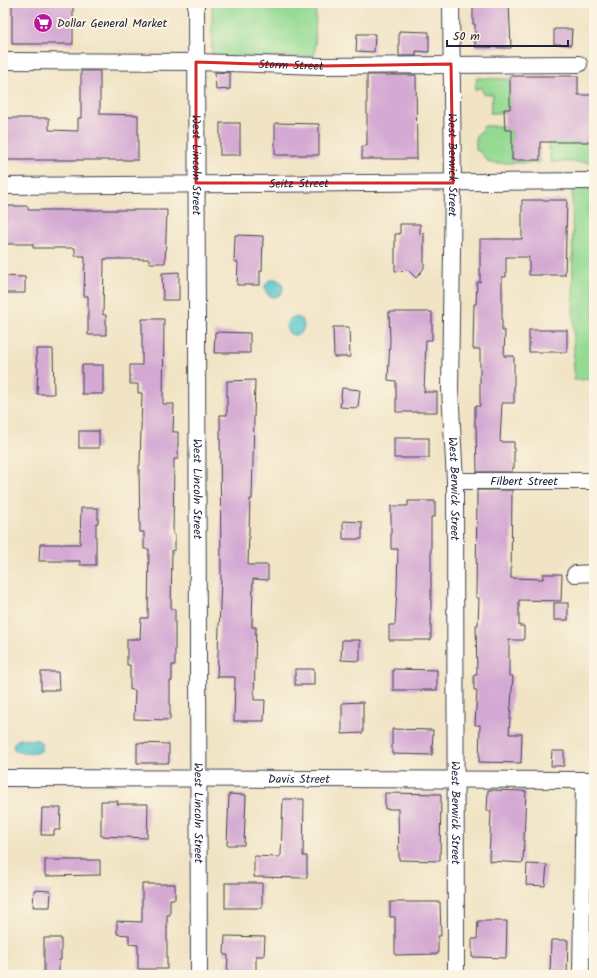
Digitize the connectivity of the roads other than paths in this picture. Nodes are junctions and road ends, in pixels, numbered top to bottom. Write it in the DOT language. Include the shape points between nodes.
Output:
graph roads {
  1 [pos="196,3"];
  2 [pos="451,3"];
  3 [pos="3,61"];
  4 [pos="196,62"];
  5 [pos="451,64"];
  6 [pos="579,64"];
  7 [pos="594,181"];
  8 [pos="196,183"];
  9 [pos="453,183"];
  10 [pos="3,186"];
  11 [pos="455,481"];
  12 [pos="594,481"];
  13 [pos="575,574"];
  14 [pos="594,574"];
  15 [pos="199,777"];
  16 [pos="3,778"];
  17 [pos="456,780"];
  18 [pos="589,780"];
  19 [pos="199,975"];
  20 [pos="456,975"];
  21 [pos="581,975"];
  1 -- 4 [label="street, West Lincoln Street"];
  2 -- 5 [label="street, West Berwick Street"];
  3 -- 4 [label="street, Storm Street"];
  4 -- 5 [label="street, Storm Street" via="321,66"];
  4 -- 8 [label="street, West Lincoln Street"];
  5 -- 6 [label="street, Storm Street"];
  5 -- 9 [label="street, West Berwick Street"];
  7 -- 9 [label="street, Seitz Street"];
  8 -- 9 [label="street, Seitz Street"];
  8 -- 10 [label="street, Seitz Street"];
  8 -- 15 [label="street, West Lincoln Street"];
  9 -- 11 [label="street, West Berwick Street" via="450,388"];
  11 -- 12 [label="street, Filbert Street"];
  11 -- 17 [label="street, West Berwick Street"];
  13 -- 14 [label="street"];
  15 -- 16 [label="street, Davis Street"];
  15 -- 17 [label="street, Davis Street"];
  15 -- 19 [label="street, West Lincoln Street"];
  17 -- 18 [label="street, Davis Street"];
  17 -- 20 [label="street, West Berwick Street"];
  18 -- 21 [label="street"];
}
